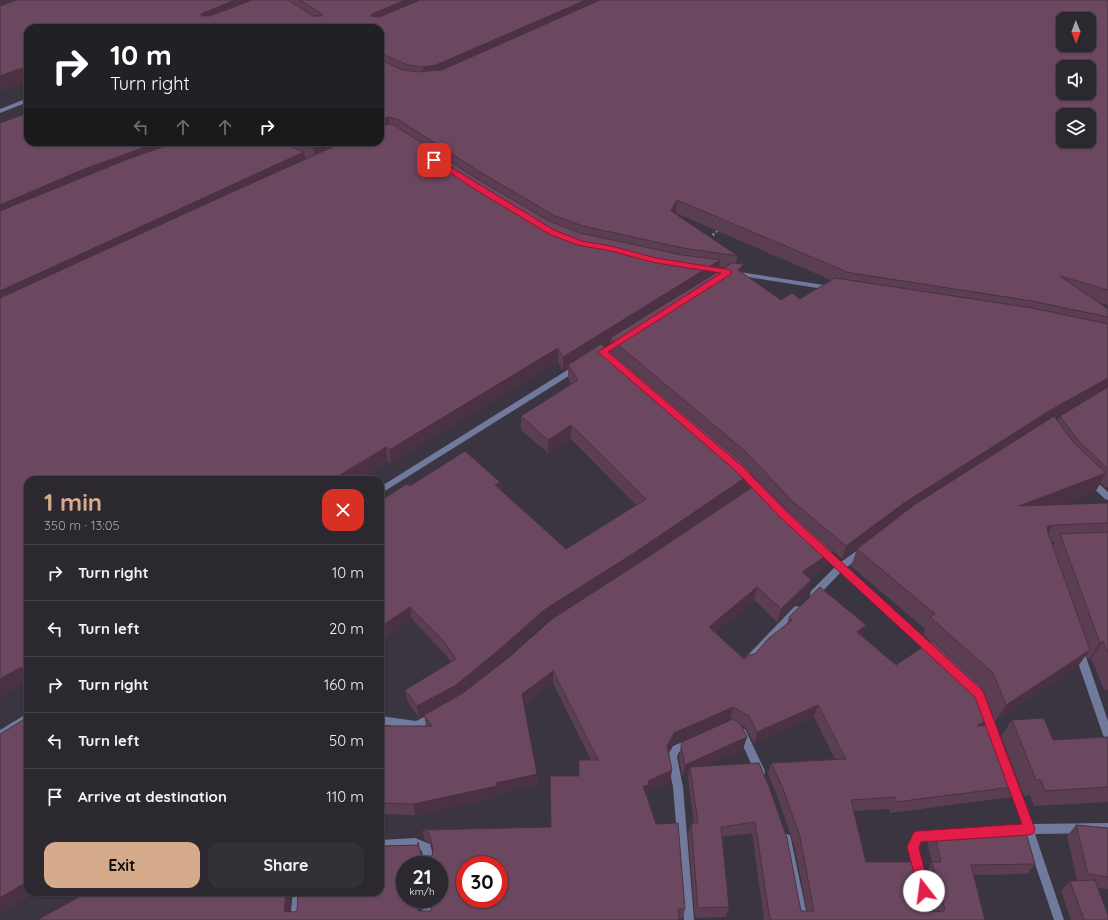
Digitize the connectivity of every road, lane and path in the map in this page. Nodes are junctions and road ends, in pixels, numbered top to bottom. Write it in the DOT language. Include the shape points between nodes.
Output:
graph roads {
  1 [pos="24,102"];
  2 [pos="0,111"];
  3 [pos="712,226"];
  4 [pos="704,243"];
  5 [pos="729,272"];
  6 [pos="837,290"];
  7 [pos="582,364"];
  8 [pos="739,469"];
  9 [pos="1087,477"];
  10 [pos="384,488"];
  11 [pos="1108,497"];
  12 [pos="768,499"];
  13 [pos="872,544"];
  14 [pos="818,546"];
  15 [pos="841,567"];
  16 [pos="1077,644"];
  17 [pos="940,658"];
  18 [pos="748,662"];
  19 [pos="442,712"];
  20 [pos="24,720"];
  21 [pos="384,721"];
  22 [pos="731,724"];
  23 [pos="0,735"];
  24 [pos="1108,735"];
  25 [pos="697,740"];
  26 [pos="1010,775"];
  27 [pos="766,785"];
  28 [pos="782,827"];
  29 [pos="1108,828"];
  30 [pos="1029,829"];
  31 [pos="1014,830"];
  32 [pos="950,834"];
  33 [pos="384,845"];
  34 [pos="428,856"];
  35 [pos="922,884"];
  36 [pos="298,896"];
  37 [pos="428,908"];
  38 [pos="295,920"];
  39 [pos="427,920"];
  40 [pos="689,920"];
  41 [pos="803,920"];
  42 [pos="1059,920"];
  1 -- 2 [label="street"];
  3 -- 4 [label="path" via="718,229"];
  5 -- 6 [label="street"];
  7 -- 10 [label="street"];
  8 -- 12 [label="street" via="754,490"];
  9 -- 11 [label="street"];
  13 -- 15 [label="street"];
  14 -- 15 [label="street"];
  15 -- 17 [label="street"];
  15 -- 18 [label="street"];
  16 -- 24 [label="street"];
  19 -- 21 [label="street" via="417,726"];
  20 -- 23 [label="street"];
  22 -- 27 [label="street" via="742,732"];
  25 -- 40 [label="street" via="676,749 672,757 678,787"];
  26 -- 30 [label="street"];
  28 -- 41 [label="street" via="789,848"];
  29 -- 30 [label="street"];
  30 -- 31 [label="street"];
  30 -- 42 [label="street"];
  32 -- 35 [label="street" via="918,836 912,847"];
  33 -- 34 [label="street" via="415,843 426,848"];
  36 -- 38 [label="street"];
  37 -- 39 [label="street"];
}
